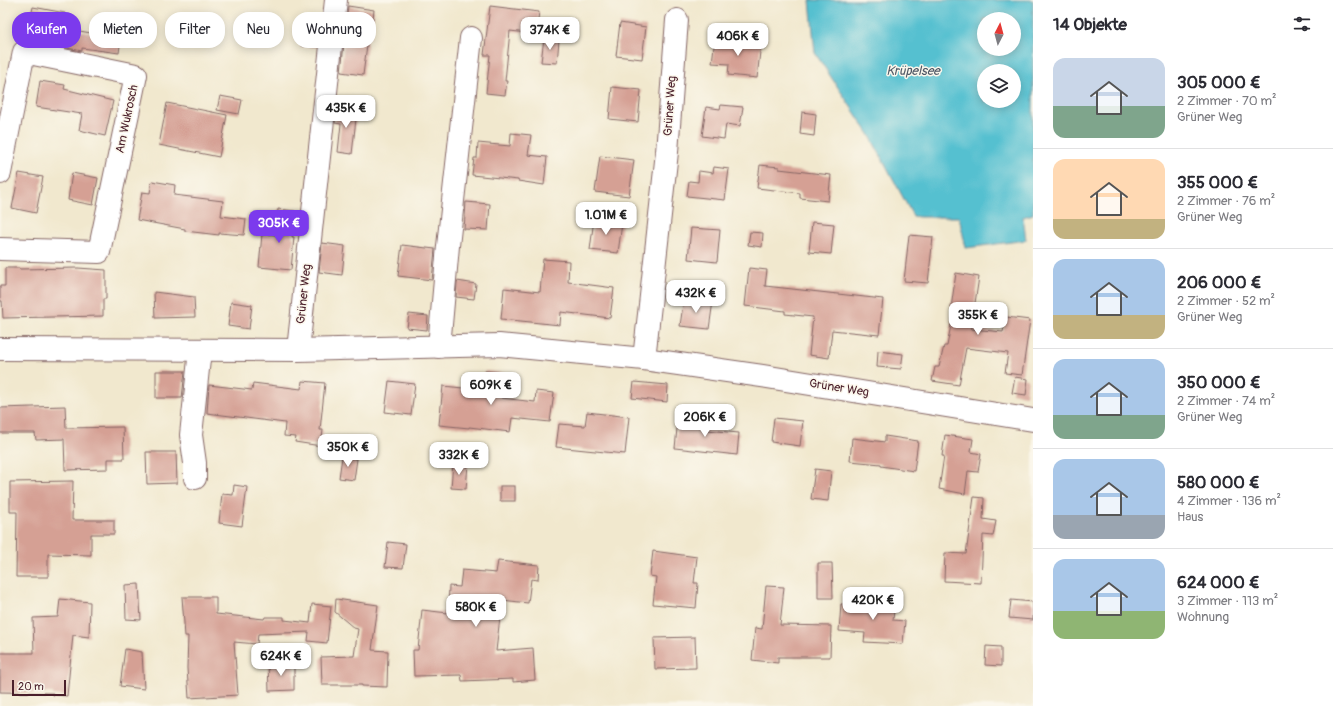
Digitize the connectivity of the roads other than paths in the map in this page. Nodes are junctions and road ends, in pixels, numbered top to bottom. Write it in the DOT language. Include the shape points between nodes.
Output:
graph roads {
  1 [pos="336,0"];
  2 [pos="677,20"];
  3 [pos="471,38"];
  4 [pos="0,172"];
  5 [pos="0,249"];
  6 [pos="439,347"];
  7 [pos="0,349"];
  8 [pos="200,350"];
  9 [pos="298,350"];
  10 [pos="644,359"];
  11 [pos="1033,420"];
  12 [pos="195,478"];
  1 -- 9 [label="street, Grüner Weg"];
  2 -- 10 [label="street, Grüner Weg" via="667,152"];
  3 -- 6 [label="street"];
  4 -- 5 [label="street, Am Wukrosch" via="24,52 136,75 99,252"];
  6 -- 9 [label="street, Grüner Weg"];
  6 -- 10 [label="street, Grüner Weg" via="499,345"];
  7 -- 8 [label="street, Grüner Weg"];
  8 -- 9 [label="street, Grüner Weg"];
  8 -- 12 [label="street" via="191,436"];
  10 -- 11 [label="street, Grüner Weg"];
}
